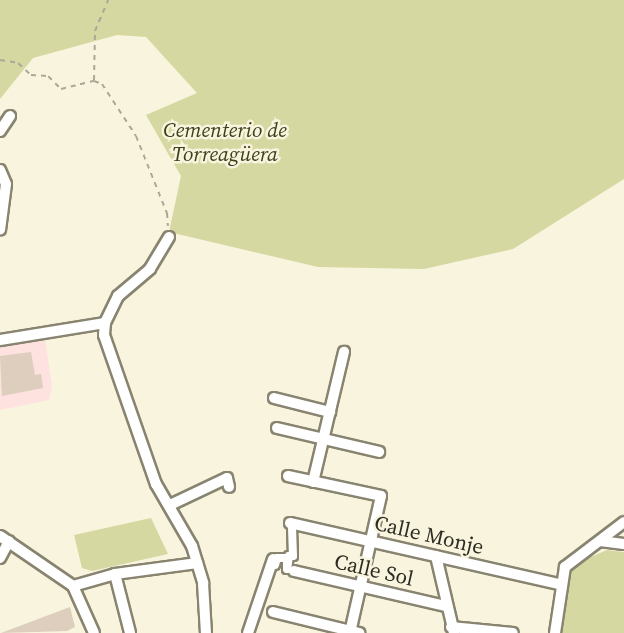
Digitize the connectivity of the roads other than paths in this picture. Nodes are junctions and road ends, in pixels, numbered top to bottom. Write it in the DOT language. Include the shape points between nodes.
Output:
graph roads {
  1 [pos="10,116"];
  2 [pos="0,131"];
  3 [pos="0,170"];
  4 [pos="0,230"];
  5 [pos="169,237"];
  6 [pos="105,323"];
  7 [pos="0,340"];
  8 [pos="344,352"];
  9 [pos="274,398"];
  10 [pos="330,412"];
  11 [pos="277,428"];
  12 [pos="323,439"];
  13 [pos="379,452"];
  14 [pos="288,476"];
  15 [pos="313,482"];
  16 [pos="229,487"];
  17 [pos="170,505"];
  18 [pos="624,522"];
  19 [pos="291,523"];
  20 [pos="5,538"];
  21 [pos="370,541"];
  22 [pos="600,541"];
  23 [pos="624,544"];
  24 [pos="0,555"];
  25 [pos="436,556"];
  26 [pos="273,559"];
  27 [pos="197,563"];
  28 [pos="295,571"];
  29 [pos="115,574"];
  30 [pos="559,584"];
  31 [pos="73,586"];
  32 [pos="361,586"];
  33 [pos="446,606"];
  34 [pos="273,612"];
  35 [pos="452,630"];
  36 [pos="353,632"];
  37 [pos="94,633"];
  38 [pos="130,633"];
  39 [pos="206,633"];
  40 [pos="248,633"];
  41 [pos="513,633"];
  42 [pos="555,633"];
  1 -- 2 [label="street"];
  3 -- 4 [label="street" via="6,184"];
  5 -- 6 [label="street" via="150,269 118,296"];
  6 -- 7 [label="street"];
  6 -- 17 [label="street" via="111,360 156,484"];
  8 -- 10 [label="street"];
  9 -- 10 [label="street"];
  10 -- 12 [label="street"];
  11 -- 12 [label="street"];
  12 -- 13 [label="street"];
  12 -- 15 [label="street"];
  14 -- 15 [label="street"];
  15 -- 21 [label="street" via="381,496"];
  16 -- 17 [label="street" via="227,478"];
  17 -- 27 [label="street"];
  18 -- 22 [label="street"];
  19 -- 21 [label="street, Calle Monje"];
  19 -- 26 [label="street" via="293,556 289,556 287,569 287,558 277,558 275,567"];
  20 -- 24 [label="street"];
  20 -- 31 [label="street"];
  21 -- 25 [label="street, Calle Monje"];
  21 -- 32 [label="street"];
  22 -- 23 [label="street"];
  22 -- 30 [label="street" via="570,560"];
  25 -- 30 [label="street, Calle Monje"];
  25 -- 33 [label="street"];
  26 -- 40 [label="street"];
  27 -- 29 [label="street"];
  27 -- 39 [label="street" via="204,583"];
  28 -- 32 [label="street, Calle Sol"];
  29 -- 31 [label="street"];
  29 -- 38 [label="street"];
  30 -- 42 [label="street"];
  31 -- 37 [label="street"];
  32 -- 33 [label="street, Calle Sol"];
  32 -- 36 [label="street"];
  33 -- 35 [label="street"];
  34 -- 36 [label="street"];
  35 -- 41 [label="street"];
}
